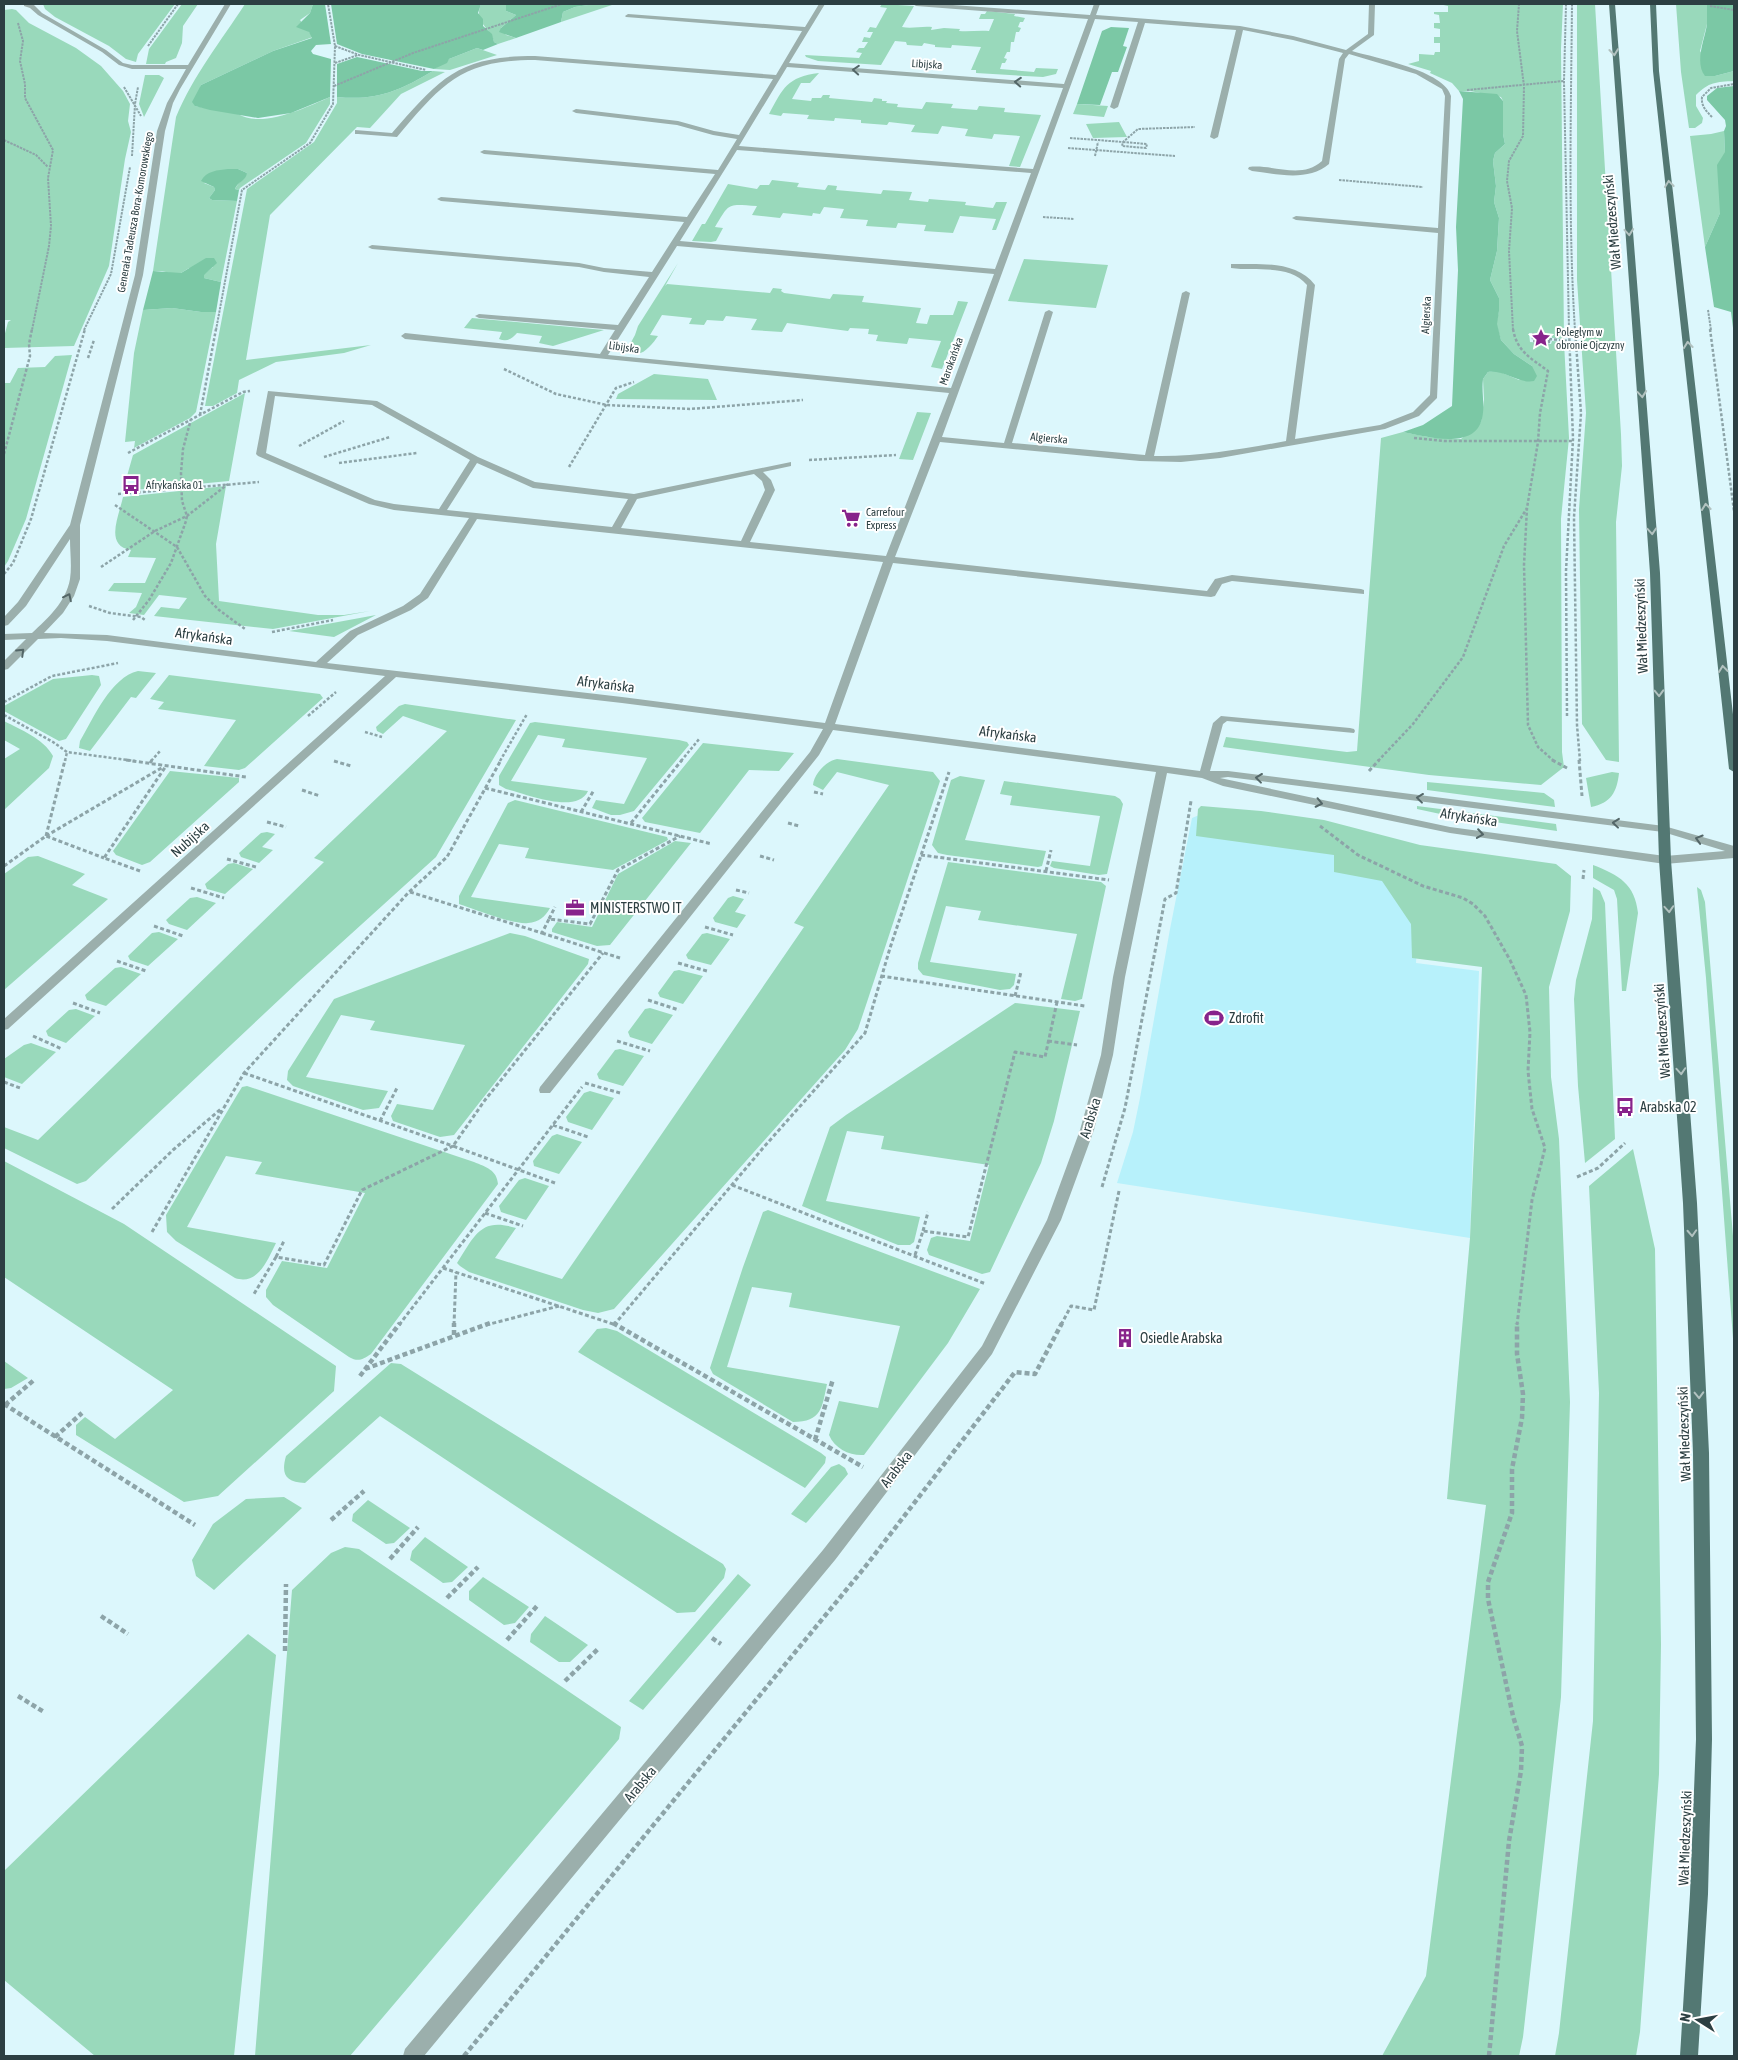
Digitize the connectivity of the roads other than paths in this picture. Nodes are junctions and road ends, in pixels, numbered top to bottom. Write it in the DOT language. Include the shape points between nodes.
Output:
graph roads {
  1 [pos="228,4"];
  2 [pos="822,4"];
  3 [pos="916,4"];
  4 [pos="1098,4"];
  5 [pos="1372,4"];
  6 [pos="1612,4"];
  7 [pos="1653,4"];
  8 [pos="26,5"];
  9 [pos="628,16"];
  10 [pos="1092,17"];
  11 [pos="1142,21"];
  12 [pos="1240,28"];
  13 [pos="806,29"];
  14 [pos="1347,52"];
  15 [pos="785,65"];
  16 [pos="190,67"];
  17 [pos="777,77"];
  18 [pos="1066,86"];
  19 [pos="1114,107"];
  20 [pos="576,111"];
  21 [pos="358,132"];
  22 [pos="741,137"];
  23 [pos="1214,137"];
  24 [pos="734,148"];
  25 [pos="484,152"];
  26 [pos="1252,169"];
  27 [pos="720,172"];
  28 [pos="1036,172"];
  29 [pos="441,199"];
  30 [pos="1296,218"];
  31 [pos="690,220"];
  32 [pos="1441,231"];
  33 [pos="675,243"];
  34 [pos="372,247"];
  35 [pos="1234,266"];
  36 [pos="998,272"];
  37 [pos="654,275"];
  38 [pos="1186,293"];
  39 [pos="1049,312"];
  40 [pos="479,316"];
  41 [pos="621,328"];
  42 [pos="405,336"];
  43 [pos="602,357"];
  44 [pos="953,391"];
  45 [pos="937,439"];
  46 [pos="1290,443"];
  47 [pos="1007,446"];
  48 [pos="1149,458"];
  49 [pos="475,459"];
  50 [pos="788,464"];
  51 [pos="756,471"];
  52 [pos="634,497"];
  53 [pos="442,512"];
  54 [pos="475,515"];
  55 [pos="75,525"];
  56 [pos="615,530"];
  57 [pos="744,544"];
  58 [pos="889,560"];
  59 [pos="1361,592"];
  60 [pos="4,623"];
  61 [pos="38,635"];
  62 [pos="4,637"];
  63 [pos="319,666"];
  64 [pos="4,667"];
  65 [pos="395,673"];
  66 [pos="829,727"];
  67 [pos="1350,731"];
  68 [pos="1162,769"];
  69 [pos="1734,769"];
  70 [pos="1204,775"];
  71 [pos="1664,829"];
  72 [pos="1734,852"];
  73 [pos="1665,860"];
  74 [pos="4,1026"];
  75 [pos="545,1090"];
  76 [pos="412,2056"];
  77 [pos="1689,2056"];
  1 -- 16 [label="street, Generała Tadeusza Bora-Komorowskiego"];
  2 -- 13 [label="street, Libijska"];
  3 -- 10 [label="street"];
  4 -- 10 [label="street, Marokańska"];
  5 -- 14 [label="street" via="1371,35"];
  6 -- 71 [label="main road, Wał Miedzeszyński, one-way" via="1655,573"];
  69 -- 7 [label="main road, one-way" via="1656,71"];
  8 -- 16 [label="street" via="121,64"];
  9 -- 13 [label="street"];
  10 -- 11 [label="street"];
  10 -- 18 [label="street, Marokańska"];
  11 -- 12 [label="street"];
  11 -- 19 [label="street"];
  12 -- 14 [label="street"];
  12 -- 23 [label="street"];
  13 -- 15 [label="street, Libijska"];
  14 -- 26 [label="street" via="1342,59 1326,162 1310,172"];
  14 -- 32 [label="street, Algierska" via="1422,75 1447,89"];
  15 -- 17 [label="street, Libijska"];
  18 -- 15 [label="street, Libijska, one-way"];
  16 -- 55 [label="street, Generała Tadeusza Bora-Komorowskiego" via="170,103 161,131 139,275"];
  17 -- 21 [label="street" via="518,58 489,61 461,72 436,88 394,135"];
  17 -- 22 [label="street, Libijska"];
  18 -- 28 [label="street, Marokańska"];
  20 -- 22 [label="street" via="678,123 713,134"];
  22 -- 24 [label="street, Libijska"];
  24 -- 27 [label="street, Libijska"];
  24 -- 28 [label="street"];
  25 -- 27 [label="street"];
  27 -- 31 [label="street, Libijska"];
  28 -- 36 [label="street, Marokańska"];
  29 -- 31 [label="street"];
  30 -- 32 [label="street"];
  31 -- 33 [label="street, Libijska"];
  32 -- 46 [label="street, Algierska" via="1434,396 1416,414 1382,427"];
  33 -- 36 [label="street"];
  33 -- 37 [label="street, Libijska"];
  34 -- 37 [label="street" via="579,265"];
  35 -- 46 [label="street" via="1294,272 1311,285"];
  36 -- 44 [label="street, Marokańska"];
  37 -- 41 [label="street, Libijska"];
  38 -- 48 [label="street"];
  39 -- 47 [label="street"];
  40 -- 41 [label="street"];
  41 -- 43 [label="street, Libijska"];
  42 -- 43 [label="street"];
  43 -- 44 [label="street, Libijska"];
  44 -- 45 [label="street, Marokańska"];
  45 -- 47 [label="street, Algierska"];
  45 -- 58 [label="street, Marokańska"];
  46 -- 48 [label="street, Algierska" via="1220,455"];
  47 -- 48 [label="street, Algierska"];
  49 -- 52 [label="street" via="533,485"];
  49 -- 53 [label="street"];
  49 -- 53 [label="street" via="374,403 272,393 261,454 380,505"];
  50 -- 51 [label="street"];
  51 -- 52 [label="street"];
  51 -- 57 [label="street" via="766,480 770,490"];
  52 -- 56 [label="street"];
  53 -- 54 [label="street"];
  54 -- 56 [label="street"];
  54 -- 63 [label="street" via="419,601 354,633"];
  55 -- 60 [label="street, Generała Tadeusza Bora-Komorowskiego" via="22,604"];
  61 -- 55 [label="street, Generała Tadeusza Bora-Komorowskiego, one-way" via="58,614 75,580"];
  56 -- 57 [label="street"];
  57 -- 58 [label="street"];
  58 -- 59 [label="street" via="1211,594 1217,581 1232,578"];
  58 -- 66 [label="street, Marokańska"];
  61 -- 62 [label="street, Afrykańska"];
  61 -- 63 [label="street, Afrykańska" via="107,638"];
  64 -- 61 [label="street, Generała Tadeusza Bora-Komorowskiego, one-way"];
  63 -- 65 [label="street, Afrykańska"];
  65 -- 66 [label="street, Afrykańska"];
  65 -- 74 [label="street, Nubijska"];
  66 -- 68 [label="street, Afrykańska"];
  66 -- 75 [label="street, Marokańska" via="815,752"];
  67 -- 70 [label="street" via="1225,718 1218,722"];
  68 -- 70 [label="street, Afrykańska"];
  68 -- 76 [label="street, Arabska" via="1106,1055 1088,1130 1054,1220 988,1350 823,1563"];
  71 -- 70 [label="street, Afrykańska, one-way" via="1228,774"];
  70 -- 73 [label="street, Afrykańska, one-way" via="1223,783 1450,830"];
  72 -- 71 [label="street, Afrykańska, one-way"];
  71 -- 73 [label="main road, Wał Miedzeszyński"];
  72 -- 73 [label="street, Afrykańska"];
  73 -- 77 [label="main road, Wał Miedzeszyński, one-way" via="1690,1203 1704,1550 1700,1894"];
}
